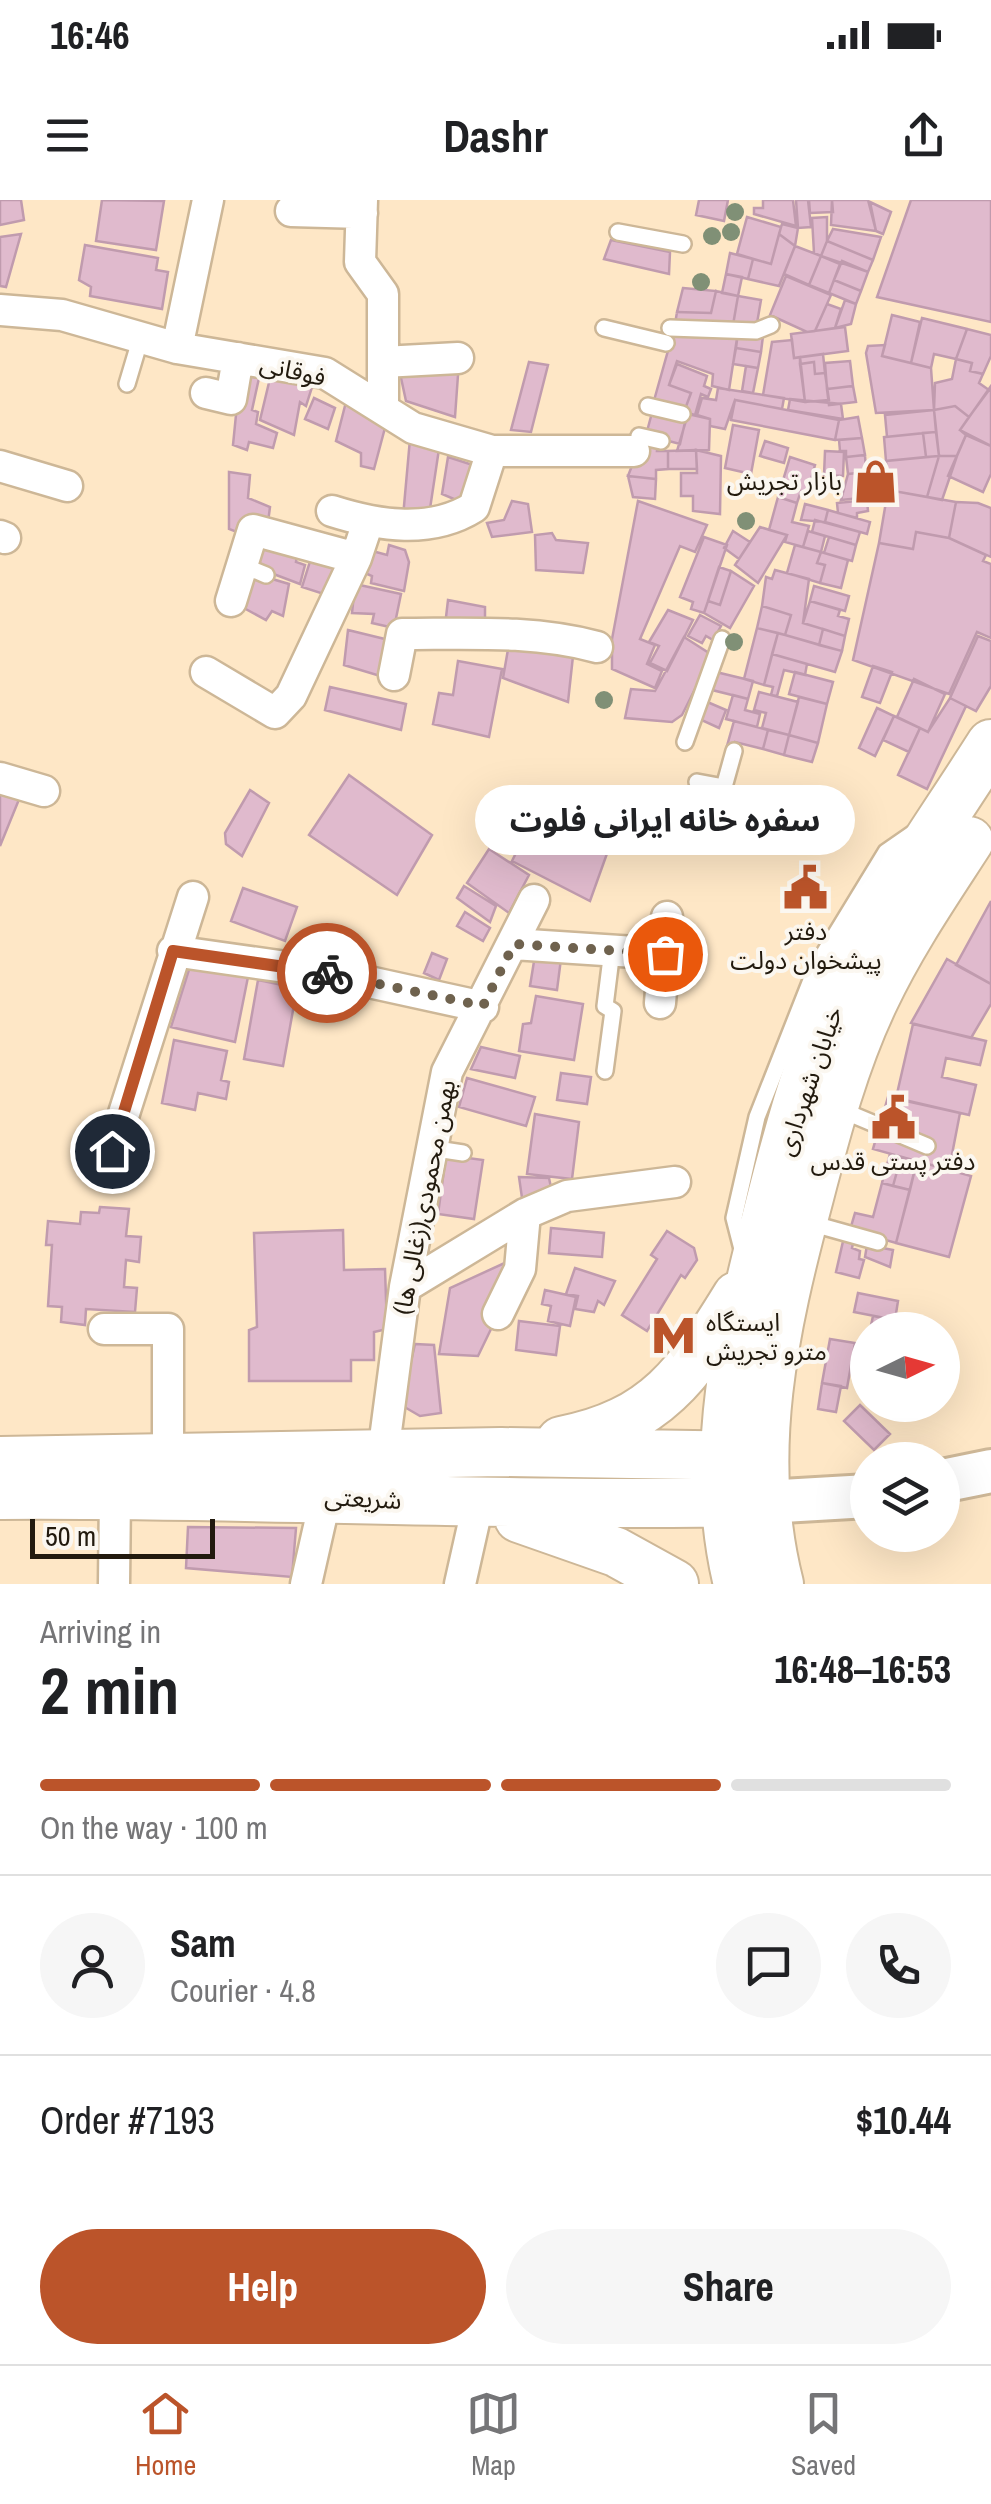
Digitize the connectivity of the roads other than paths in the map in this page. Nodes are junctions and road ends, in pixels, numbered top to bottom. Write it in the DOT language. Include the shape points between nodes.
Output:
graph roads {
  1 [pos="208,200"];
  2 [pos="362,206"];
  3 [pos="291,211"];
  4 [pos="618,232"];
  5 [pos="683,244"];
  6 [pos="0,310"];
  7 [pos="771,326"];
  8 [pos="604,328"];
  9 [pos="142,337"];
  10 [pos="177,348"];
  11 [pos="238,358"];
  12 [pos="458,358"];
  13 [pos="383,362"];
  14 [pos="127,384"];
  15 [pos="206,393"];
  16 [pos="648,406"];
  17 [pos="383,410"];
  18 [pos="682,414"];
  19 [pos="645,443"];
  20 [pos="492,451"];
  21 [pos="0,466"];
  22 [pos="67,486"];
  23 [pos="332,511"];
  24 [pos="368,522"];
  25 [pos="356,558"];
  26 [pos="231,601"];
  27 [pos="717,644"];
  28 [pos="598,648"];
  29 [pos="206,672"];
  30 [pos="394,675"];
  31 [pos="684,742"];
  32 [pos="991,744"];
  33 [pos="734,750"];
  34 [pos="0,778"];
  35 [pos="697,782"];
  36 [pos="44,790"];
  37 [pos="970,808"];
  38 [pos="193,898"];
  39 [pos="534,900"];
  40 [pos="668,917"];
  41 [pos="514,944"];
  42 [pos="612,950"];
  43 [pos="173,951"];
  44 [pos="665,954"];
  45 [pos="660,1003"];
  46 [pos="483,1006"];
  47 [pos="605,1071"];
  48 [pos="834,1107"];
  49 [pos="928,1146"];
  50 [pos="430,1148"];
  51 [pos="112,1151"];
  52 [pos="463,1153"];
  53 [pos="674,1182"];
  54 [pos="526,1214"];
  55 [pos="802,1221"];
  56 [pos="878,1242"];
  57 [pos="750,1276"];
  58 [pos="405,1287"];
  59 [pos="498,1314"];
  60 [pos="104,1329"];
  61 [pos="501,1452"];
  62 [pos="383,1454"];
  63 [pos="562,1456"];
  64 [pos="168,1457"];
  65 [pos="0,1461"];
  66 [pos="991,1471"];
  67 [pos="960,1478"];
  68 [pos="745,1479"];
  69 [pos="115,1494"];
  70 [pos="850,1494"];
  71 [pos="0,1495"];
  72 [pos="326,1496"];
  73 [pos="478,1504"];
  74 [pos="560,1506"];
  75 [pos="114,1584"];
  76 [pos="306,1584"];
  77 [pos="460,1584"];
  78 [pos="674,1584"];
  79 [pos="738,1584"];
  80 [pos="780,1584"];
  1 -- 10 [label="street"];
  2 -- 3 [label="street"];
  2 -- 13 [label="street" via="360,262 383,294"];
  4 -- 5 [label="lane"];
  6 -- 9 [label="street, فوقانی" via="62,315"];
  7 -- 8 [label="lane" via="668,335"];
  9 -- 10 [label="street, فوقانی"];
  9 -- 14 [label="lane"];
  10 -- 11 [label="street, فوقانی"];
  11 -- 15 [label="street" via="230,399"];
  11 -- 17 [label="street, فوقانی" via="325,373"];
  12 -- 13 [label="street"];
  13 -- 17 [label="street"];
  16 -- 18 [label="lane"];
  17 -- 20 [label="street, فوقانی" via="413,428"];
  19 -- 20 [label="street, فوقانی"];
  20 -- 24 [label="street" via="474,507 456,518 419,525"];
  21 -- 22 [label="street"];
  23 -- 24 [label="street"];
  24 -- 25 [label="street"];
  25 -- 26 [label="street" via="253,530 254,570"];
  25 -- 29 [label="street" via="291,696 275,713"];
  27 -- 31 [label="lane"];
  28 -- 30 [label="street" via="508,634 402,634"];
  32 -- 37 [label="main road, خیابان شهرداری"];
  33 -- 35 [label="lane" via="724,787"];
  34 -- 36 [label="street"];
  37 -- 48 [label="main road, خیابان شهرداری" via="894,960"];
  37 -- 57 [label="main road, خیابان شهرداری" via="864,944 818,1039"];
  38 -- 43 [label="street"];
  39 -- 41 [label="street, بهمن محمودی(زغالی ها)"];
  40 -- 44 [label="street"];
  41 -- 42 [label="street"];
  41 -- 46 [label="street, بهمن محمودی(زغالی ها)"];
  42 -- 44 [label="street"];
  42 -- 47 [label="lane"];
  43 -- 46 [label="street" via="328,973"];
  43 -- 51 [label="street"];
  44 -- 45 [label="street"];
  46 -- 50 [label="street, بهمن محمودی(زغالی ها)" via="447,1072"];
  48 -- 49 [label="lane"];
  48 -- 55 [label="main road, خیابان شهرداری"];
  50 -- 52 [label="lane"];
  50 -- 58 [label="street, بهمن محمودی(زغالی ها)"];
  53 -- 54 [label="street" via="568,1196"];
  54 -- 58 [label="street"];
  54 -- 59 [label="street" via="520,1269"];
  55 -- 56 [label="lane"];
  55 -- 68 [label="main road, خیابان شهرداری"];
  57 -- 61 [label="main road" via="689,1368 650,1408 600,1433"];
  57 -- 68 [label="main road, خیابان شهرداری" via="734,1354"];
  58 -- 62 [label="street, بهمن محمودی(زغالی ها)"];
  60 -- 64 [label="street" via="168,1329"];
  61 -- 62 [label="main road, شریعتی"];
  61 -- 63 [label="main road, شریعتی"];
  62 -- 64 [label="main road, شریعتی"];
  63 -- 68 [label="main road, شریعتی"];
  63 -- 74 [label="main road" via="584,1468 592,1483 582,1498"];
  64 -- 65 [label="main road, شریعتی"];
  66 -- 67 [label="main road"];
  68 -- 70 [label="main road"];
  68 -- 74 [label="main road, شریعتی"];
  68 -- 79 [label="main road"];
  68 -- 80 [label="main road"];
  69 -- 71 [label="main road, شریعتی"];
  69 -- 72 [label="main road, شریعتی"];
  69 -- 75 [label="street"];
  72 -- 73 [label="main road, شریعتی"];
  72 -- 76 [label="street"];
  73 -- 74 [label="main road, شریعتی"];
  73 -- 77 [label="street"];
  73 -- 78 [label="main road" via="616,1552"];
}
